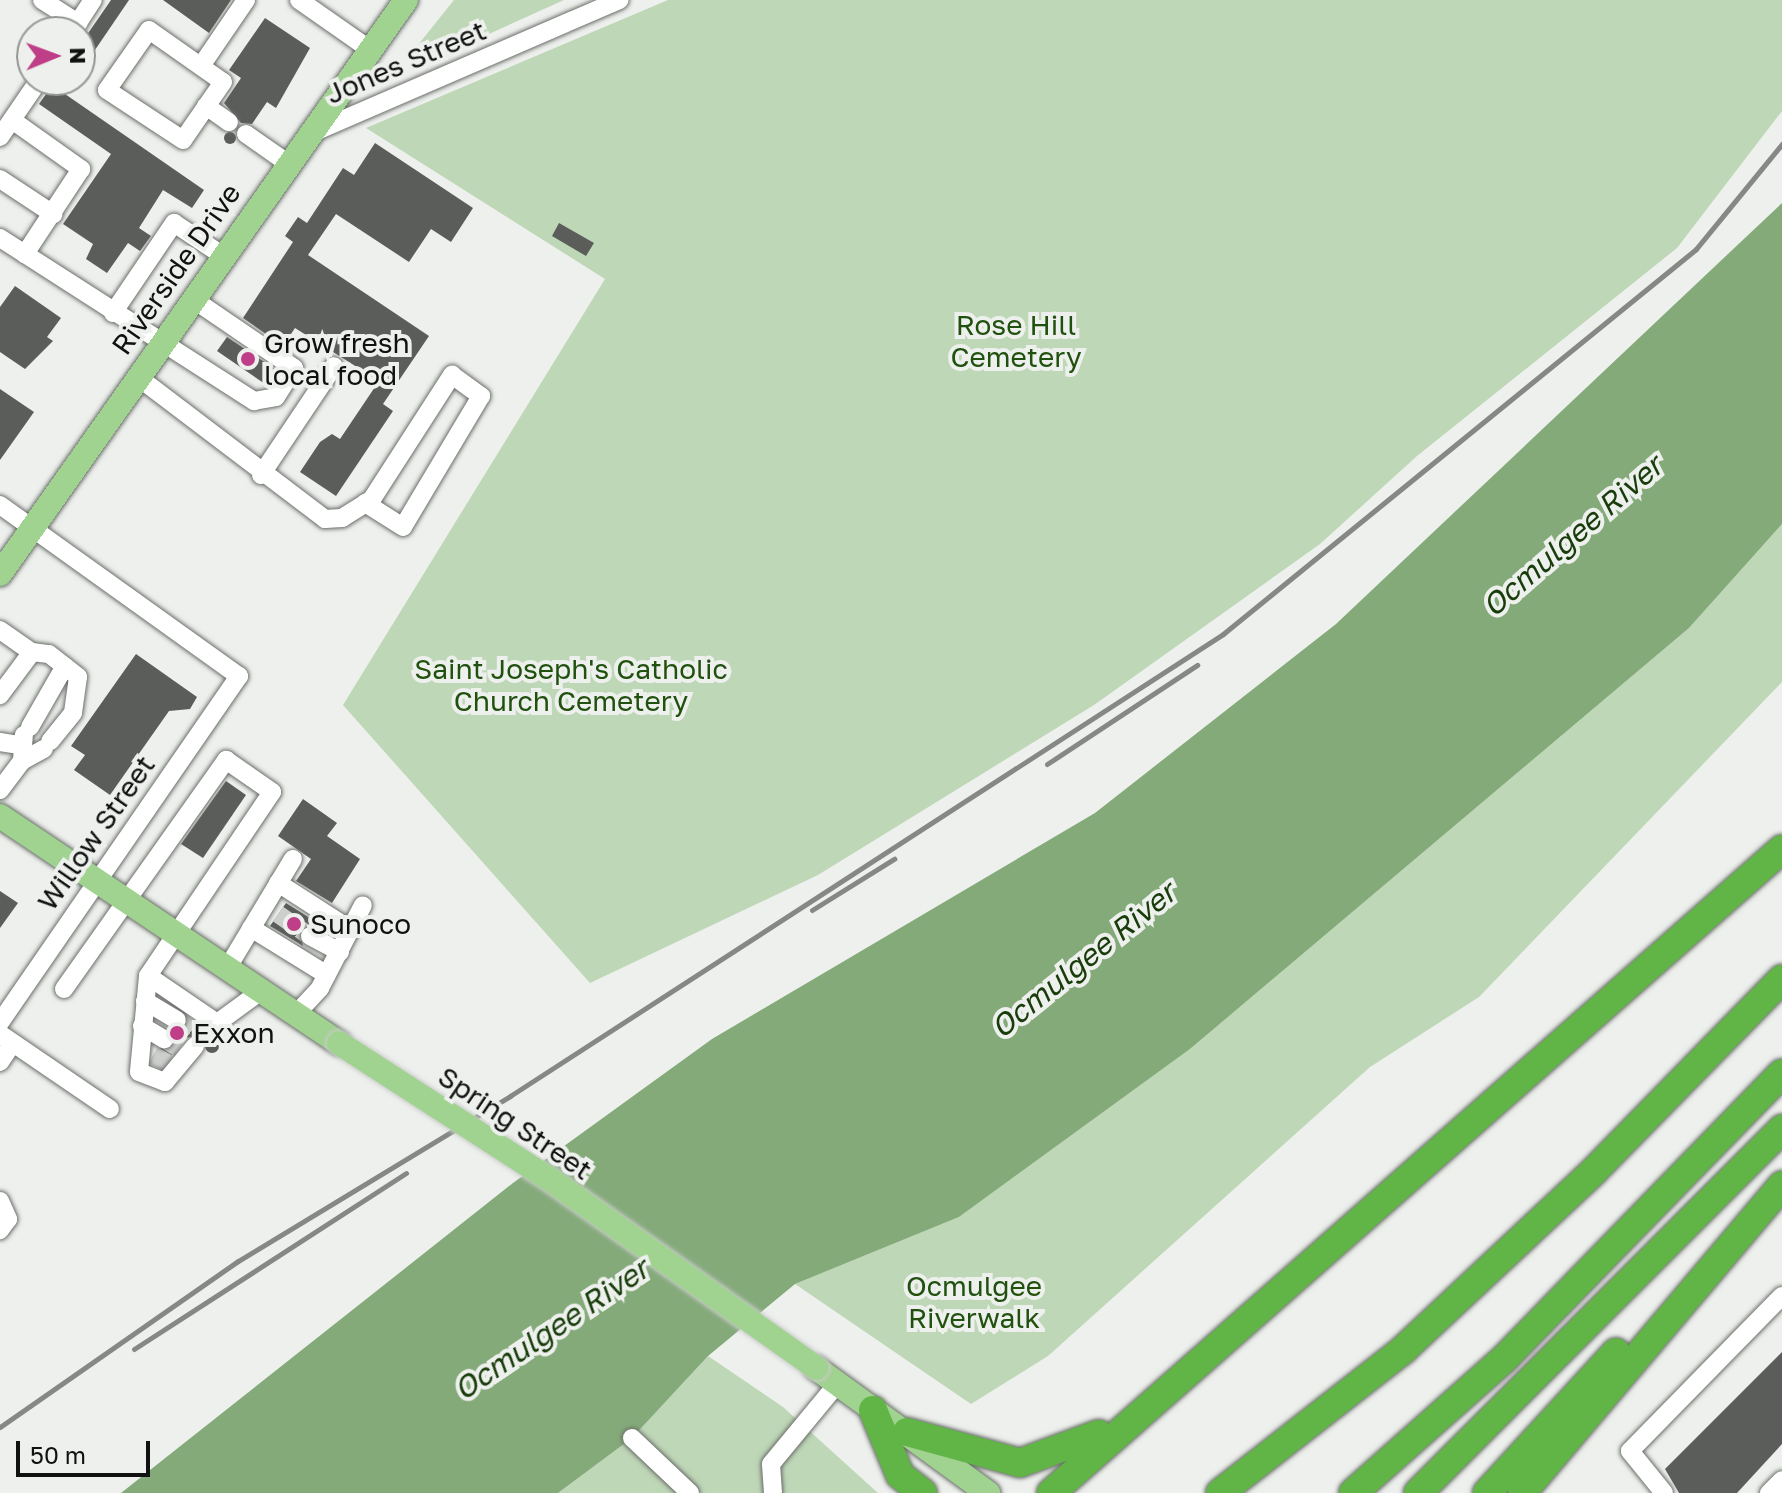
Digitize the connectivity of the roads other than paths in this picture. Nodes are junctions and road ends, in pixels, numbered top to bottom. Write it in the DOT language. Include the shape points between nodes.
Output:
graph roads {
  1 [pos="42,0"];
  2 [pos="246,0"];
  3 [pos="299,0"];
  4 [pos="406,0"];
  5 [pos="620,0"];
  6 [pos="62,16"];
  7 [pos="369,49"];
  8 [pos="201,66"];
  9 [pos="28,96"];
  10 [pos="206,106"];
  11 [pos="12,120"];
  12 [pos="229,122"];
  13 [pos="246,134"];
  14 [pos="0,137"];
  15 [pos="302,138"];
  16 [pos="286,162"];
  17 [pos="0,179"];
  18 [pos="53,214"];
  19 [pos="0,238"];
  20 [pos="25,254"];
  21 [pos="222,255"];
  22 [pos="193,299"];
  23 [pos="113,313"];
  24 [pos="162,343"];
  25 [pos="334,366"];
  26 [pos="138,377"];
  27 [pos="261,475"];
  28 [pos="365,503"];
  29 [pos="0,505"];
  30 [pos="34,527"];
  31 [pos="0,574"];
  32 [pos="0,630"];
  33 [pos="32,652"];
  34 [pos="65,666"];
  35 [pos="0,695"];
  36 [pos="0,742"];
  37 [pos="24,742"];
  38 [pos="0,790"];
  39 [pos="3,824"];
  40 [pos="1782,849"];
  41 [pos="293,859"];
  42 [pos="100,880"];
  43 [pos="278,883"];
  44 [pos="127,898"];
  45 [pos="363,905"];
  46 [pos="251,928"];
  47 [pos="173,930"];
  48 [pos="351,930"];
  49 [pos="310,936"];
  50 [pos="340,952"];
  51 [pos="228,967"];
  52 [pos="327,975"];
  53 [pos="148,976"];
  54 [pos="1782,979"];
  55 [pos="0,987"];
  56 [pos="64,989"];
  57 [pos="261,991"];
  58 [pos="16,998"];
  59 [pos="145,1001"];
  60 [pos="297,1013"];
  61 [pos="177,1020"];
  62 [pos="0,1023"];
  63 [pos="7,1039"];
  64 [pos="171,1053"];
  65 [pos="0,1062"];
  66 [pos="1782,1073"];
  67 [pos="110,1109"];
  68 [pos="1782,1129"];
  69 [pos="1782,1185"];
  70 [pos="0,1201"];
  71 [pos="0,1230"];
  72 [pos="1707,1270"];
  73 [pos="1782,1296"];
  74 [pos="838,1383"];
  75 [pos="873,1410"];
  76 [pos="1128,1419"];
  77 [pos="907,1432"];
  78 [pos="632,1438"];
  79 [pos="1782,1480"];
  80 [pos="690,1493"];
  81 [pos="773,1493"];
  82 [pos="923,1493"];
  83 [pos="988,1493"];
  84 [pos="1051,1493"];
  85 [pos="1220,1493"];
  86 [pos="1353,1493"];
  87 [pos="1418,1493"];
  88 [pos="1487,1493"];
  89 [pos="1522,1493"];
  90 [pos="1664,1493"];
  91 [pos="1769,1493"];
  1 -- 6 [label="street"];
  2 -- 8 [label="street"];
  3 -- 7 [label="street"];
  4 -- 7 [label="main road, Riverside Drive"];
  5 -- 15 [label="street, Jones Street"];
  7 -- 15 [label="main road, Riverside Drive"];
  8 -- 10 [label="street" via="223,82"];
  8 -- 10 [label="street" via="149,30 107,90 183,140"];
  9 -- 11 [label="street"];
  10 -- 12 [label="street"];
  11 -- 14 [label="street"];
  11 -- 18 [label="street" via="81,169"];
  13 -- 16 [label="street"];
  15 -- 16 [label="main road, Riverside Drive"];
  16 -- 21 [label="main road, Riverside Drive"];
  17 -- 18 [label="street"];
  18 -- 20 [label="street"];
  19 -- 20 [label="street"];
  20 -- 23 [label="street"];
  21 -- 22 [label="main road, Riverside Drive"];
  21 -- 23 [label="street" via="174,223"];
  22 -- 24 [label="main road, Riverside Drive"];
  22 -- 24 [label="street" via="294,368 276,397 254,401"];
  23 -- 24 [label="street"];
  24 -- 26 [label="main road, Riverside Drive"];
  25 -- 27 [label="street"];
  26 -- 27 [label="street"];
  26 -- 30 [label="main road, Riverside Drive"];
  27 -- 28 [label="street" via="325,519"];
  28 -- 28 [label="street" via="452,375 481,396 403,527"];
  29 -- 30 [label="street"];
  30 -- 31 [label="main road, Riverside Drive"];
  30 -- 42 [label="street, Willow Street" via="239,676"];
  32 -- 33 [label="street"];
  33 -- 34 [label="street"];
  33 -- 35 [label="street"];
  34 -- 37 [label="street"];
  34 -- 37 [label="street" via="78,677 79,696 47,745"];
  36 -- 37 [label="street"];
  37 -- 38 [label="street"];
  39 -- 42 [label="main road, Spring Street"];
  40 -- 76 [label="highway"];
  41 -- 43 [label="street"];
  42 -- 44 [label="main road, Spring Street"];
  42 -- 58 [label="street, Willow Street"];
  43 -- 46 [label="street" via="271,910"];
  43 -- 48 [label="street"];
  44 -- 47 [label="main road, Spring Street"];
  44 -- 47 [label="street" via="226,760 272,792"];
  44 -- 56 [label="street"];
  45 -- 48 [label="street"];
  46 -- 51 [label="street"];
  46 -- 52 [label="street"];
  47 -- 51 [label="main road, Spring Street"];
  47 -- 53 [label="street"];
  48 -- 50 [label="street"];
  49 -- 50 [label="street"];
  50 -- 52 [label="street"];
  51 -- 57 [label="main road, Spring Street"];
  52 -- 60 [label="street"];
  53 -- 57 [label="street" via="212,1027"];
  53 -- 59 [label="street"];
  54 -- 85 [label="highway" via="1593,1172 1404,1349"];
  55 -- 58 [label="street"];
  57 -- 60 [label="main road, Spring Street"];
  58 -- 62 [label="street, Willow Street"];
  59 -- 61 [label="street"];
  59 -- 64 [label="street" via="142,1026"];
  60 -- 74 [label="main road, Spring Street, bridge" via="548,1178"];
  63 -- 65 [label="street"];
  63 -- 67 [label="street"];
  66 -- 86 [label="highway" via="1505,1358"];
  68 -- 87 [label="highway"];
  69 -- 72 [label="highway"];
  70 -- 71 [label="street" via="8,1219"];
  72 -- 88 [label="highway" via="1619,1349"];
  72 -- 89 [label="highway"];
  73 -- 90 [label="street" via="1630,1451"];
  74 -- 75 [label="main road, Spring Street"];
  74 -- 81 [label="street" via="771,1464"];
  75 -- 77 [label="main road, Spring Street"];
  75 -- 82 [label="highway" via="900,1475"];
  76 -- 77 [label="highway" via="1066,1451 1020,1463"];
  76 -- 84 [label="highway"];
  77 -- 83 [label="main road, Spring Street"];
  78 -- 80 [label="street"];
  79 -- 91 [label="street"];
}
